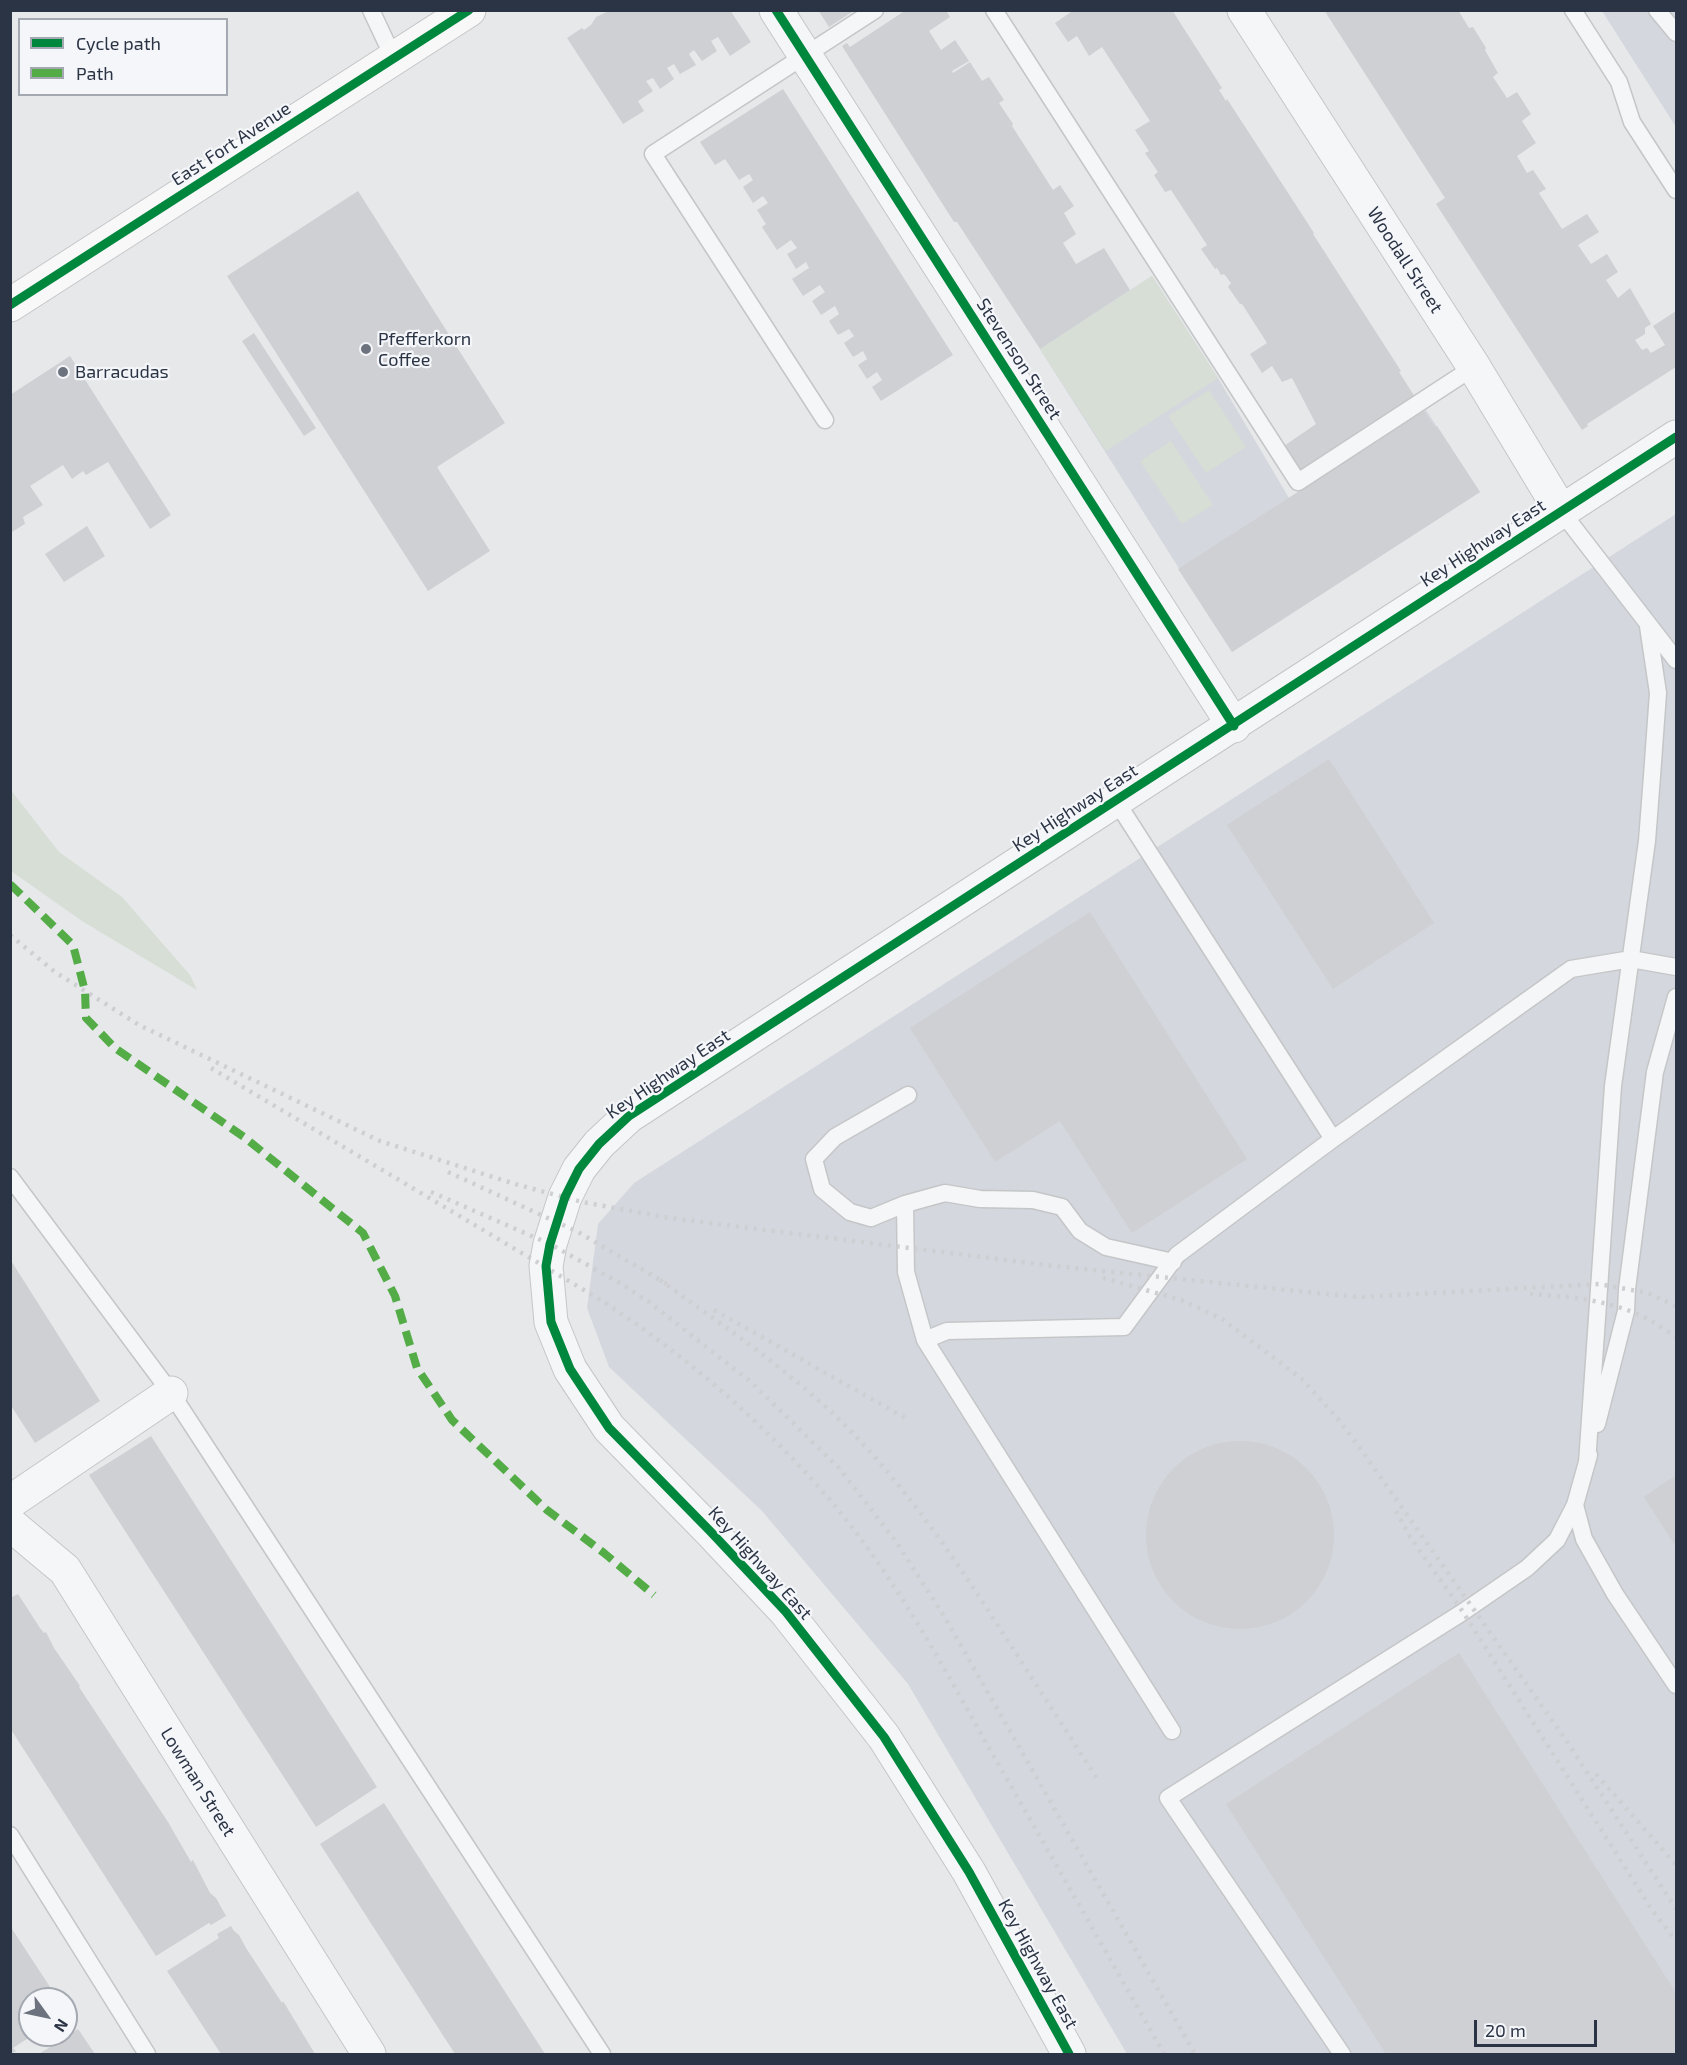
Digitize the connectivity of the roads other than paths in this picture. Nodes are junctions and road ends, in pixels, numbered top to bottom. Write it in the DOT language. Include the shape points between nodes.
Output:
graph roads {
  1 [pos="371,10"];
  2 [pos="469,10"];
  3 [pos="776,10"];
  4 [pos="875,10"];
  5 [pos="994,10"];
  6 [pos="1244,10"];
  7 [pos="1573,10"];
  8 [pos="1657,10"];
  9 [pos="1677,33"];
  10 [pos="805,56"];
  11 [pos="394,59"];
  12 [pos="1677,190"];
  13 [pos="10,305"];
  14 [pos="1474,367"];
  15 [pos="825,420"];
  16 [pos="1677,437"];
  17 [pos="1561,512"];
  18 [pos="1648,626"];
  19 [pos="1677,660"];
  20 [pos="1234,726"];
  21 [pos="1116,801"];
  22 [pos="1631,960"];
  23 [pos="1677,967"];
  24 [pos="1677,997"];
  25 [pos="908,1095"];
  26 [pos="1333,1139"];
  27 [pos="10,1177"];
  28 [pos="905,1203"];
  29 [pos="1173,1262"];
  30 [pos="925,1340"];
  31 [pos="171,1393"];
  32 [pos="1587,1464"];
  33 [pos="10,1502"];
  34 [pos="1575,1504"];
  35 [pos="10,1524"];
  36 [pos="1677,1685"];
  37 [pos="1172,1731"];
  38 [pos="10,1835"];
  39 [pos="147,2055"];
  40 [pos="369,2055"];
  41 [pos="602,2055"];
  42 [pos="1069,2055"];
  43 [pos="1342,2055"];
  1 -- 11 [label="lane"];
  2 -- 11 [label="street, East Fort Avenue"];
  3 -- 10 [label="street, Stevenson Street"];
  4 -- 10 [label="lane"];
  5 -- 14 [label="lane" via="1298,482"];
  6 -- 14 [label="street, Woodall Street"];
  7 -- 12 [label="lane" via="1619,82 1632,122"];
  8 -- 9 [label="lane"];
  10 -- 15 [label="lane" via="654,154"];
  10 -- 20 [label="street, Stevenson Street"];
  11 -- 13 [label="street, East Fort Avenue"];
  14 -- 17 [label="street, Woodall Street"];
  16 -- 17 [label="street, Key Highway East"];
  17 -- 18 [label="lane"];
  17 -- 20 [label="street, Key Highway East"];
  18 -- 19 [label="lane"];
  18 -- 22 [label="lane" via="1658,693 1647,841"];
  20 -- 21 [label="street, Key Highway East"];
  21 -- 26 [label="lane"];
  21 -- 42 [label="street, Key Highway East" via="629,1116 579,1169 556,1221 546,1266 551,1322 570,1369 609,1428 786,1612 884,1737 969,1872"];
  22 -- 23 [label="lane"];
  22 -- 26 [label="lane" via="1571,969"];
  22 -- 32 [label="lane" via="1613,1086"];
  24 -- 32 [label="lane" via="1655,1072 1626,1311"];
  25 -- 28 [label="lane" via="835,1137 814,1159 822,1189 850,1212 871,1218"];
  26 -- 29 [label="lane" via="1177,1255"];
  27 -- 31 [label="lane"];
  28 -- 29 [label="lane" via="945,1192 980,1199 1033,1200 1062,1207 1080,1231 1106,1247"];
  28 -- 30 [label="lane" via="906,1272"];
  29 -- 30 [label="lane" via="1124,1327 946,1331"];
  30 -- 37 [label="lane"];
  31 -- 33 [label="street"];
  31 -- 41 [label="lane"];
  32 -- 34 [label="lane"];
  34 -- 36 [label="lane" via="1584,1539 1599,1566"];
  34 -- 43 [label="lane" via="1557,1540 1527,1568 1168,1798"];
  35 -- 40 [label="street, Lowman Street" via="64,1570"];
  38 -- 39 [label="lane"];
}
